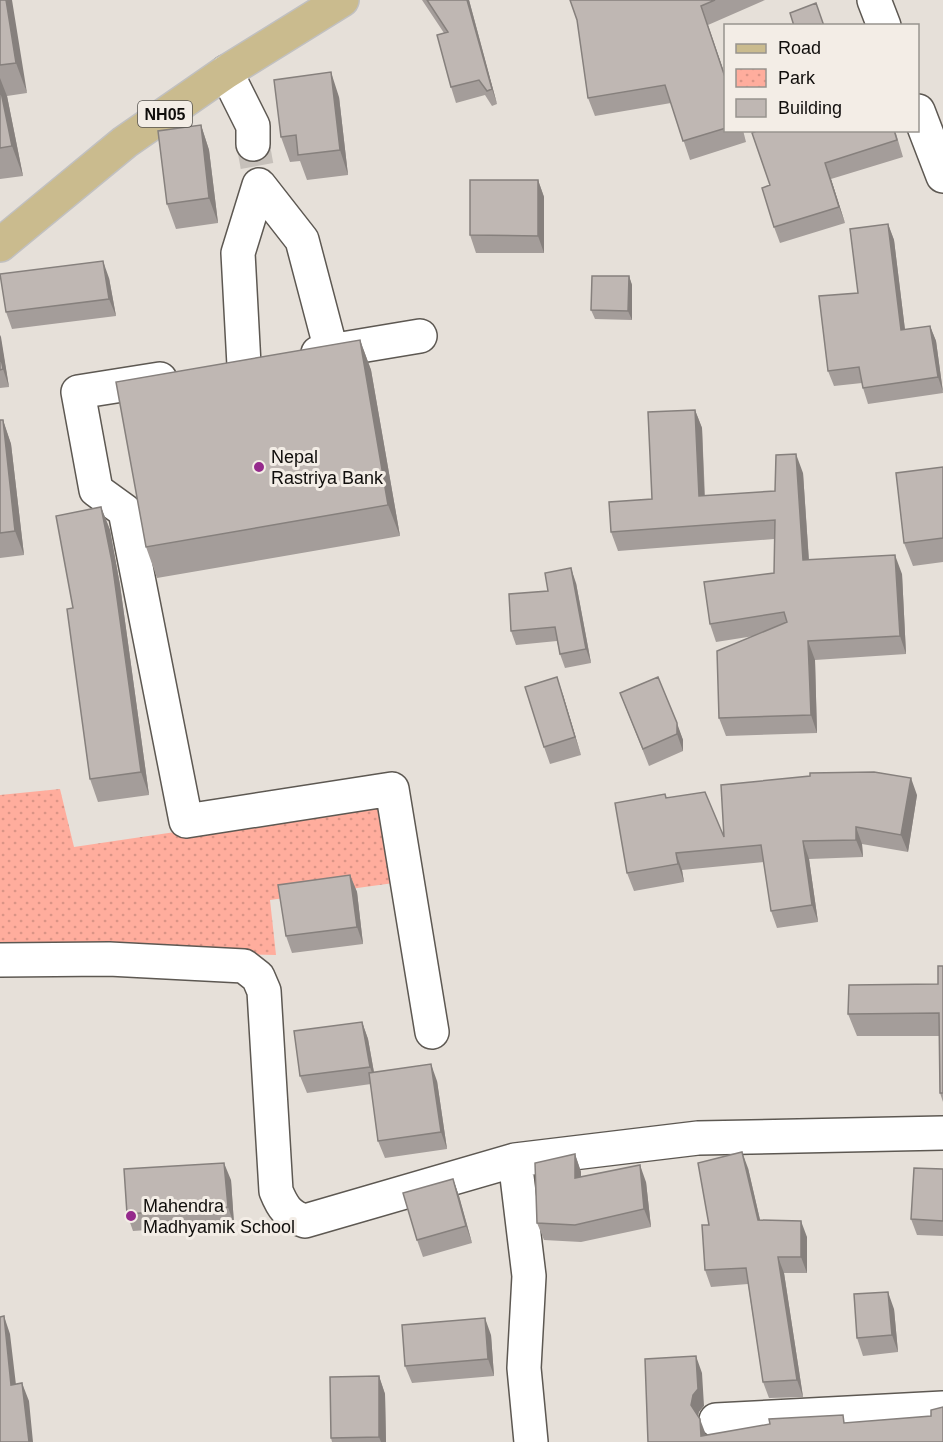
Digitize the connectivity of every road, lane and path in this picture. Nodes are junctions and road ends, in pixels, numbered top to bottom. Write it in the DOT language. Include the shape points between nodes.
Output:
graph roads {
  1 [pos="342,0"];
  2 [pos="874,0"];
  3 [pos="883,24"];
  4 [pos="226,72"];
  5 [pos="919,114"];
  6 [pos="256,165"];
  7 [pos="943,176"];
  8 [pos="0,245"];
  9 [pos="420,336"];
  10 [pos="331,350"];
  11 [pos="184,375"];
  12 [pos="0,960"];
  13 [pos="432,1032"];
  14 [pos="943,1133"];
  15 [pos="514,1160"];
  16 [pos="943,1408"];
  17 [pos="716,1420"];
  18 [pos="531,1442"];
  1 -- 4 [label="main road, NH05"];
  2 -- 3 [label="street"];
  4 -- 6 [label="street" via="253,126"];
  4 -- 8 [label="main road, NH05" via="125,142"];
  5 -- 7 [label="street"];
  6 -- 10 [label="street" via="302,240"];
  6 -- 10 [label="street" via="238,254 232,367"];
  9 -- 10 [label="street"];
  11 -- 13 [label="street" via="78,392 96,490 125,511 186,821 392,789"];
  12 -- 15 [label="street" via="109,959 244,966 258,976 264,991 276,1191 283,1207 294,1218 305,1221 325,1217"];
  14 -- 15 [label="street" via="698,1138"];
  15 -- 18 [label="street" via="529,1276 524,1368"];
  16 -- 17 [label="street"];
}
